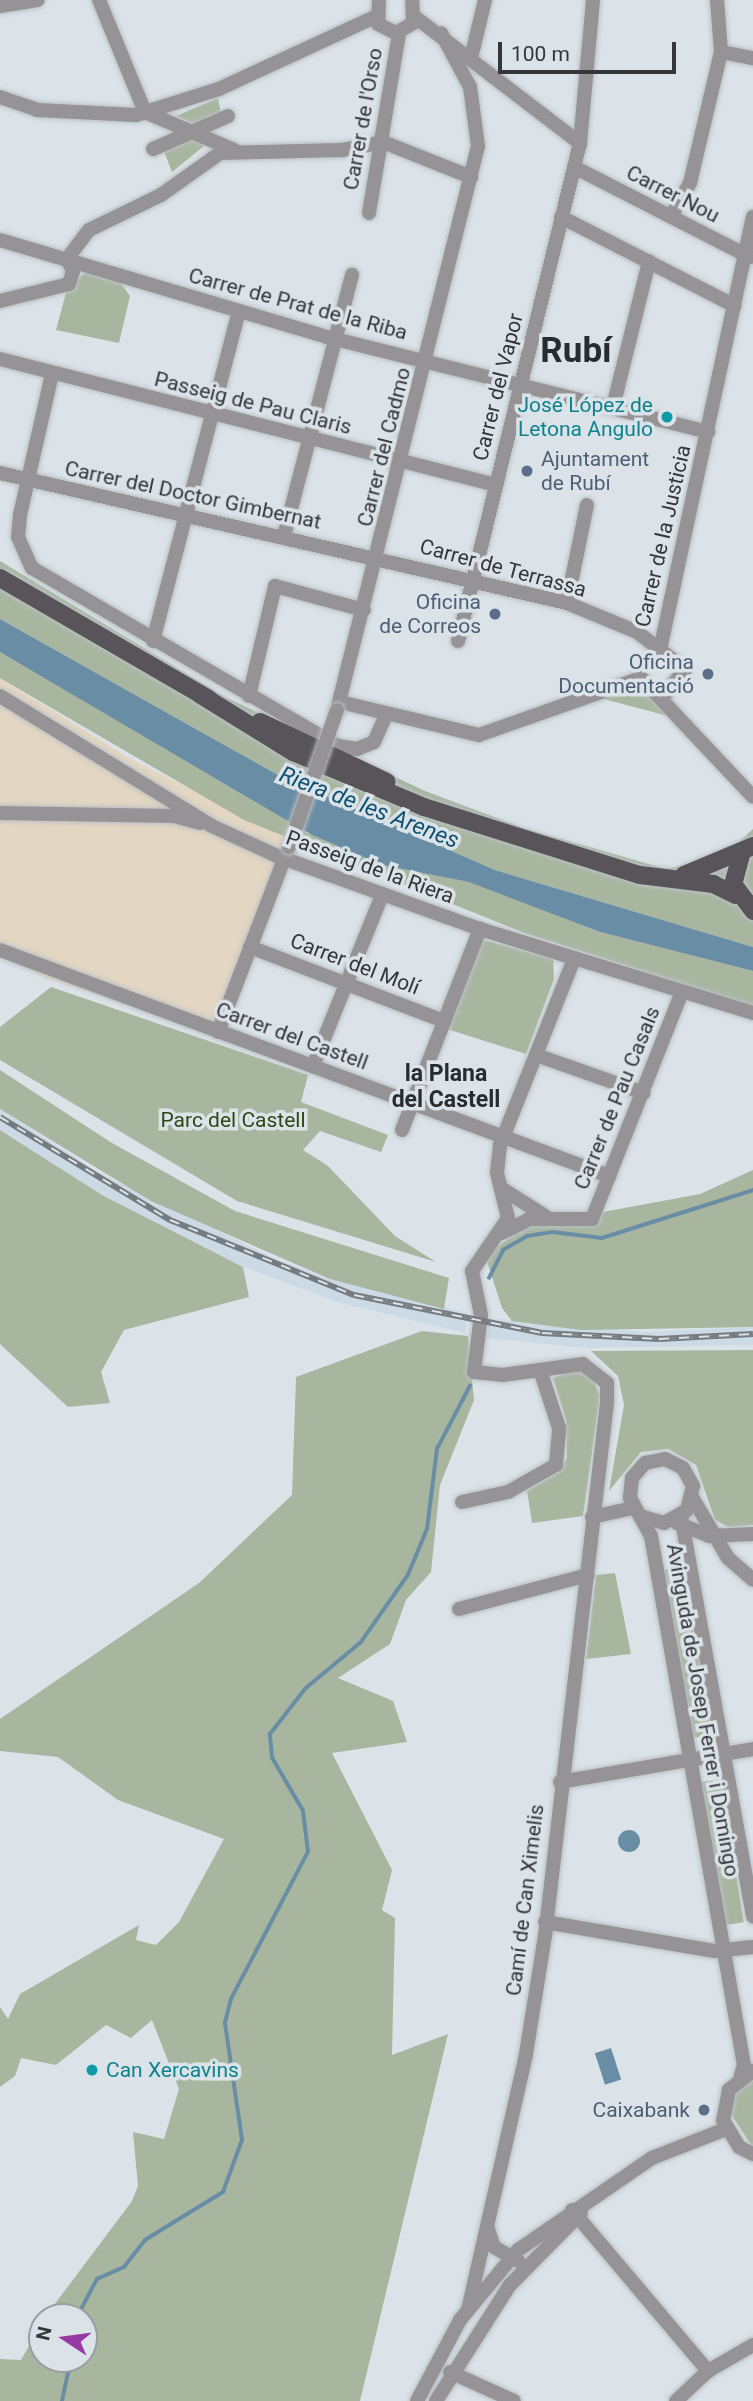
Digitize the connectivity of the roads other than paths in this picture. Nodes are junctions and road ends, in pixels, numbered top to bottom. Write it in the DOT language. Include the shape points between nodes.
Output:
graph roads {
  1 [pos="38,0"];
  2 [pos="99,0"];
  3 [pos="379,0"];
  4 [pos="412,0"];
  5 [pos="485,0"];
  6 [pos="593,0"];
  7 [pos="717,0"];
  8 [pos="0,6"];
  9 [pos="415,17"];
  10 [pos="375,18"];
  11 [pos="399,33"];
  12 [pos="441,33"];
  13 [pos="721,52"];
  14 [pos="471,58"];
  15 [pos="753,58"];
  16 [pos="0,97"];
  17 [pos="145,112"];
  18 [pos="228,117"];
  19 [pos="195,130"];
  20 [pos="383,142"];
  21 [pos="580,143"];
  22 [pos="153,149"];
  23 [pos="234,150"];
  24 [pos="574,167"];
  25 [pos="471,177"];
  26 [pos="369,213"];
  27 [pos="671,216"];
  28 [pos="561,217"];
  29 [pos="753,217"];
  30 [pos="0,240"];
  31 [pos="749,257"];
  32 [pos="67,259"];
  33 [pos="649,261"];
  34 [pos="352,275"];
  35 [pos="0,301"];
  36 [pos="735,306"];
  37 [pos="239,311"];
  38 [pos="335,338"];
  39 [pos="0,359"];
  40 [pos="427,361"];
  41 [pos="52,374"];
  42 [pos="520,384"];
  43 [pos="613,407"];
  44 [pos="210,414"];
  45 [pos="708,432"];
  46 [pos="309,438"];
  47 [pos="404,462"];
  48 [pos="0,473"];
  49 [pos="27,480"];
  50 [pos="496,485"];
  51 [pos="587,505"];
  52 [pos="183,515"];
  53 [pos="284,536"];
  54 [pos="378,557"];
  55 [pos="0,578"];
  56 [pos="471,580"];
  57 [pos="567,603"];
  58 [pos="364,610"];
  59 [pos="153,641"];
  60 [pos="458,641"];
  61 [pos="660,650"];
  62 [pos="0,696"];
  63 [pos="249,696"];
  64 [pos="664,696"];
  65 [pos="339,706"];
  66 [pos="386,715"];
  67 [pos="158,791"];
  68 [pos="753,797"];
  69 [pos="0,813"];
  70 [pos="159,816"];
  71 [pos="212,826"];
  72 [pos="747,851"];
  73 [pos="286,852"];
  74 [pos="667,880"];
  75 [pos="382,895"];
  76 [pos="736,895"];
  77 [pos="753,911"];
  78 [pos="480,929"];
  79 [pos="250,947"];
  80 [pos="0,950"];
  81 [pos="574,959"];
  82 [pos="347,982"];
  83 [pos="681,992"];
  84 [pos="753,1013"];
  85 [pos="444,1021"];
  86 [pos="218,1032"];
  87 [pos="536,1055"];
  88 [pos="313,1066"];
  89 [pos="644,1093"];
  90 [pos="412,1103"];
  91 [pos="402,1130"];
  92 [pos="504,1137"];
  93 [pos="610,1176"];
  94 [pos="501,1188"];
  95 [pos="550,1217"];
  96 [pos="497,1237"];
  97 [pos="540,1370"];
  98 [pos="692,1497"];
  99 [pos="462,1502"];
  100 [pos="637,1512"];
  101 [pos="592,1517"];
  102 [pos="679,1521"];
  103 [pos="753,1534"];
  104 [pos="715,1536"];
  105 [pos="736,1537"];
  106 [pos="728,1558"];
  107 [pos="588,1575"];
  108 [pos="753,1580"];
  109 [pos="459,1609"];
  110 [pos="753,1749"];
  111 [pos="723,1754"];
  112 [pos="690,1759"];
  113 [pos="560,1782"];
  114 [pos="753,1917"];
  115 [pos="545,1922"];
  116 [pos="753,1947"];
  117 [pos="724,1952"];
  118 [pos="753,2071"];
  119 [pos="740,2079"];
  120 [pos="726,2129"];
  121 [pos="752,2155"];
  122 [pos="574,2213"];
  123 [pos="487,2226"];
  124 [pos="513,2256"];
  125 [pos="514,2280"];
  126 [pos="467,2323"];
  127 [pos="753,2344"];
  128 [pos="708,2371"];
  129 [pos="450,2372"];
  130 [pos="417,2401"];
  131 [pos="424,2401"];
  132 [pos="436,2401"];
  133 [pos="514,2401"];
  134 [pos="676,2401"];
  1 -- 8 [label="street"];
  2 -- 17 [label="street"];
  3 -- 10 [label="street"];
  4 -- 9 [label="street"];
  5 -- 14 [label="street"];
  6 -- 21 [label="street, Carrer del Vapor"];
  7 -- 13 [label="street"];
  9 -- 11 [label="street"];
  9 -- 12 [label="street"];
  10 -- 11 [label="street" via="382,29"];
  10 -- 17 [label="street" via="219,89"];
  11 -- 20 [label="street, Carrer de l'Orso"];
  12 -- 14 [label="street"];
  12 -- 25 [label="street, Carrer del Cadmo" via="470,88 478,146"];
  13 -- 15 [label="street"];
  13 -- 27 [label="street" via="690,183"];
  14 -- 21 [label="street"];
  16 -- 17 [label="street" via="37,110 107,118"];
  17 -- 19 [label="street"];
  18 -- 19 [label="street"];
  19 -- 22 [label="street"];
  19 -- 23 [label="street"];
  20 -- 23 [label="street" via="342,150"];
  20 -- 25 [label="street"];
  20 -- 26 [label="street, Carrer de l'Orso"];
  21 -- 24 [label="street, Carrer del Vapor"];
  23 -- 32 [label="street" via="89,230"];
  24 -- 27 [label="street, Carrer Nou"];
  24 -- 28 [label="street, Carrer del Vapor"];
  25 -- 40 [label="street, Carrer del Cadmo"];
  27 -- 31 [label="street, Carrer Nou"];
  28 -- 33 [label="street"];
  28 -- 42 [label="street, Carrer del Vapor"];
  29 -- 31 [label="street, Carrer de la Justicia"];
  30 -- 32 [label="street, Carrer de Prat de la Riba"];
  31 -- 36 [label="street, Carrer de la Justicia"];
  32 -- 35 [label="street" via="73,271 69,284"];
  32 -- 37 [label="street, Carrer de Prat de la Riba"];
  33 -- 36 [label="street"];
  33 -- 43 [label="street"];
  34 -- 38 [label="street"];
  36 -- 45 [label="street, Carrer de la Justicia"];
  37 -- 38 [label="street, Carrer de Prat de la Riba"];
  37 -- 44 [label="street"];
  38 -- 40 [label="street, Carrer de Prat de la Riba"];
  38 -- 46 [label="street"];
  39 -- 41 [label="street, Passeig de Pau Claris"];
  40 -- 42 [label="street, Carrer de Prat de la Riba"];
  40 -- 47 [label="street, Carrer del Cadmo"];
  41 -- 44 [label="street, Passeig de Pau Claris"];
  41 -- 49 [label="street"];
  42 -- 43 [label="street, Carrer de Prat de la Riba"];
  42 -- 50 [label="street, Carrer del Vapor"];
  43 -- 45 [label="street, Carrer de Prat de la Riba"];
  44 -- 46 [label="street, Passeig de Pau Claris"];
  44 -- 52 [label="street"];
  45 -- 61 [label="street, Carrer de la Justicia"];
  46 -- 47 [label="street, Passeig de Pau Claris"];
  46 -- 53 [label="street"];
  47 -- 50 [label="street, Passeig de Pau Claris"];
  47 -- 54 [label="street, Carrer del Cadmo"];
  48 -- 49 [label="street, Carrer del Doctor Gimbernat"];
  49 -- 52 [label="street, Carrer del Doctor Gimbernat"];
  49 -- 59 [label="street" via="18,537 23,554 41,575"];
  50 -- 56 [label="street, Carrer del Vapor"];
  51 -- 57 [label="street"];
  52 -- 53 [label="street, Carrer del Doctor Gimbernat"];
  52 -- 59 [label="street"];
  53 -- 54 [label="street, Carrer del Doctor Gimbernat"];
  54 -- 56 [label="street, Carrer de Terrassa"];
  54 -- 58 [label="street, Carrer del Cadmo"];
  55 -- 74 [label="main road" via="338,774 466,820"];
  56 -- 57 [label="street, Carrer de Terrassa"];
  56 -- 60 [label="street, Carrer del Vapor"];
  57 -- 61 [label="street, Carrer de Terrassa" via="636,632"];
  58 -- 63 [label="street" via="275,586"];
  58 -- 65 [label="street, Carrer del Cadmo"];
  59 -- 63 [label="street"];
  61 -- 64 [label="street, Carrer de Terrassa" via="685,669"];
  62 -- 67 [label="street, Passeig de la Riera"];
  63 -- 66 [label="street" via="338,746 357,749 374,742"];
  64 -- 66 [label="street" via="641,678 479,735"];
  64 -- 68 [label="street"];
  65 -- 66 [label="street"];
  65 -- 73 [label="street, Carrer del Cadmo, bridge"];
  67 -- 70 [label="street" via="166,800"];
  67 -- 71 [label="street, Passeig de la Riera"];
  69 -- 70 [label="street"];
  70 -- 71 [label="street"];
  71 -- 73 [label="street, Passeig de la Riera"];
  72 -- 74 [label="main road"];
  72 -- 76 [label="main road" via="732,875"];
  73 -- 75 [label="street, Passeig de la Riera"];
  73 -- 79 [label="street, Carrer del Cadmo"];
  74 -- 76 [label="main road" via="713,884"];
  75 -- 78 [label="street, Passeig de la Riera"];
  75 -- 82 [label="street"];
  76 -- 77 [label="main road"];
  78 -- 81 [label="street, Passeig de la Riera"];
  78 -- 85 [label="street"];
  79 -- 82 [label="street, Carrer del Molí"];
  79 -- 86 [label="street, Carrer del Cadmo"];
  80 -- 86 [label="street, Carrer del Castell"];
  81 -- 83 [label="street, Passeig de la Riera"];
  81 -- 87 [label="street"];
  82 -- 85 [label="street, Carrer del Molí"];
  82 -- 88 [label="street"];
  83 -- 84 [label="street, Passeig de la Riera"];
  83 -- 89 [label="street, Carrer de Pau Casals"];
  85 -- 90 [label="street"];
  86 -- 88 [label="street, Carrer del Castell"];
  87 -- 89 [label="street"];
  87 -- 92 [label="street"];
  88 -- 90 [label="street, Carrer del Castell"];
  89 -- 93 [label="street, Carrer de Pau Casals"];
  90 -- 91 [label="street"];
  90 -- 92 [label="street, Carrer del Castell"];
  92 -- 93 [label="street, Carrer del Castell"];
  92 -- 94 [label="street" via="498,1158"];
  93 -- 95 [label="street, Carrer de Pau Casals" via="592,1219"];
  94 -- 95 [label="street"];
  94 -- 96 [label="street" via="509,1209"];
  95 -- 96 [label="street" via="520,1222"];
  96 -- 97 [label="street, Camí de Can Ximelis" via="472,1271 481,1297 474,1372"];
  97 -- 99 [label="street" via="559,1428 556,1465 508,1492"];
  97 -- 101 [label="street, Camí de Can Ximelis" via="583,1364 607,1383"];
  98 -- 100 [label="street" via="684,1468 655,1460 632,1478"];
  98 -- 102 [label="street"];
  98 -- 104 [label="street"];
  100 -- 101 [label="street"];
  100 -- 102 [label="street"];
  100 -- 112 [label="street, Avinguda de Josep Ferrer i Domingo" via="651,1536"];
  101 -- 107 [label="street, Camí de Can Ximelis"];
  102 -- 104 [label="street"];
  102 -- 111 [label="street, Avinguda de Josep Ferrer i Domingo"];
  103 -- 105 [label="street"];
  104 -- 105 [label="street"];
  104 -- 106 [label="street"];
  105 -- 106 [label="street"];
  106 -- 108 [label="street"];
  107 -- 109 [label="street"];
  107 -- 113 [label="street, Camí de Can Ximelis"];
  110 -- 111 [label="street"];
  111 -- 112 [label="street"];
  111 -- 114 [label="street, Avinguda de Josep Ferrer i Domingo"];
  112 -- 113 [label="street"];
  112 -- 117 [label="street, Avinguda de Josep Ferrer i Domingo"];
  113 -- 115 [label="street, Camí de Can Ximelis"];
  115 -- 117 [label="street"];
  115 -- 123 [label="street, Camí de Can Ximelis" via="526,2054"];
  116 -- 117 [label="street"];
  117 -- 119 [label="street, Avinguda de Josep Ferrer i Domingo" via="744,2065"];
  118 -- 119 [label="street"];
  119 -- 120 [label="street" via="724,2105"];
  120 -- 121 [label="street"];
  120 -- 122 [label="street" via="652,2158"];
  122 -- 124 [label="street"];
  122 -- 125 [label="street"];
  122 -- 128 [label="street"];
  123 -- 124 [label="street" via="494,2247"];
  123 -- 126 [label="street, Camí de Can Ximelis"];
  124 -- 125 [label="street" via="520,2268"];
  124 -- 126 [label="street"];
  125 -- 126 [label="street"];
  126 -- 129 [label="street"];
  126 -- 130 [label="street"];
  127 -- 128 [label="street"];
  128 -- 134 [label="street"];
  129 -- 131 [label="street"];
  129 -- 132 [label="street"];
  129 -- 133 [label="street"];
}
